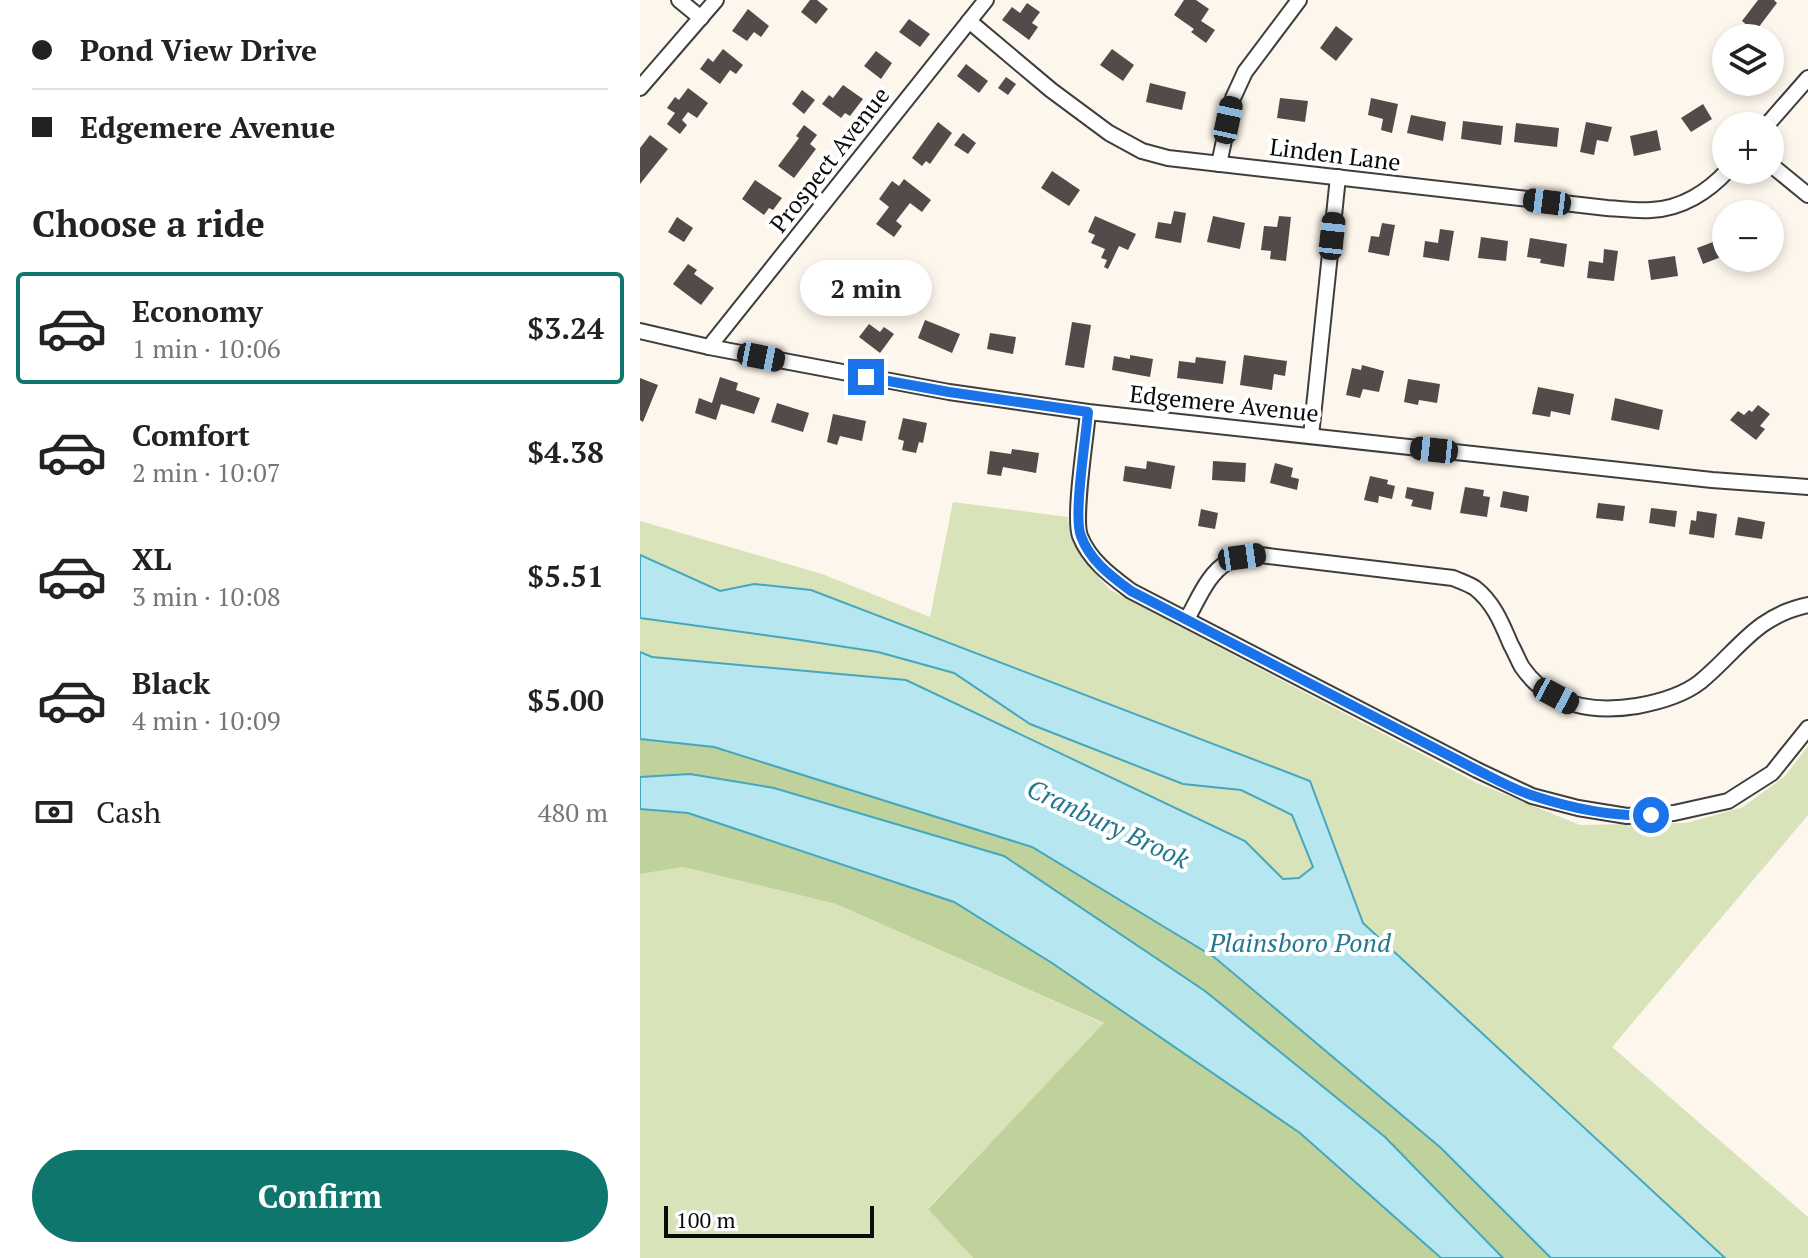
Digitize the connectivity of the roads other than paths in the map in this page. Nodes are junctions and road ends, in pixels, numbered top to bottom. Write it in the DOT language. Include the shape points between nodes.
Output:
graph roads {
  1 [pos="679,0"];
  2 [pos="716,0"];
  3 [pos="986,0"];
  4 [pos="1299,0"];
  5 [pos="701,18"];
  6 [pos="969,21"];
  7 [pos="1808,78"];
  8 [pos="640,88"];
  9 [pos="1778,112"];
  10 [pos="1219,164"];
  11 [pos="1784,175"];
  12 [pos="1338,177"];
  13 [pos="1715,184"];
  14 [pos="1808,195"];
  15 [pos="640,331"];
  16 [pos="709,347"];
  17 [pos="1088,412"];
  18 [pos="1311,436"];
  19 [pos="1808,487"];
  20 [pos="1808,605"];
  21 [pos="1187,619"];
  22 [pos="1808,728"];
  1 -- 5 [label="street"];
  2 -- 5 [label="street"];
  3 -- 6 [label="street, Prospect Avenue"];
  4 -- 10 [label="street" via="1245,72 1233,98"];
  5 -- 8 [label="street"];
  6 -- 10 [label="street, Linden Lane" via="1109,133 1142,151"];
  6 -- 16 [label="street, Prospect Avenue"];
  7 -- 9 [label="street"];
  10 -- 12 [label="street, Linden Lane"];
  11 -- 14 [label="street"];
  12 -- 13 [label="street, Linden Lane" via="1654,210 1689,201"];
  12 -- 18 [label="street"];
  15 -- 16 [label="street, Edgemere Avenue"];
  16 -- 17 [label="street, Edgemere Avenue"];
  17 -- 18 [label="street, Edgemere Avenue"];
  17 -- 21 [label="street" via="1079,534 1093,559 1111,576"];
  18 -- 19 [label="street, Edgemere Avenue"];
  20 -- 21 [label="street" via="1762,624 1698,683 1670,699 1600,709 1570,704 1541,688 1522,666 1493,607 1475,588 1453,578 1242,557 1226,563 1210,579"];
  21 -- 22 [label="street" via="1477,770 1532,796 1578,808 1627,816 1728,801 1772,773"];
}
